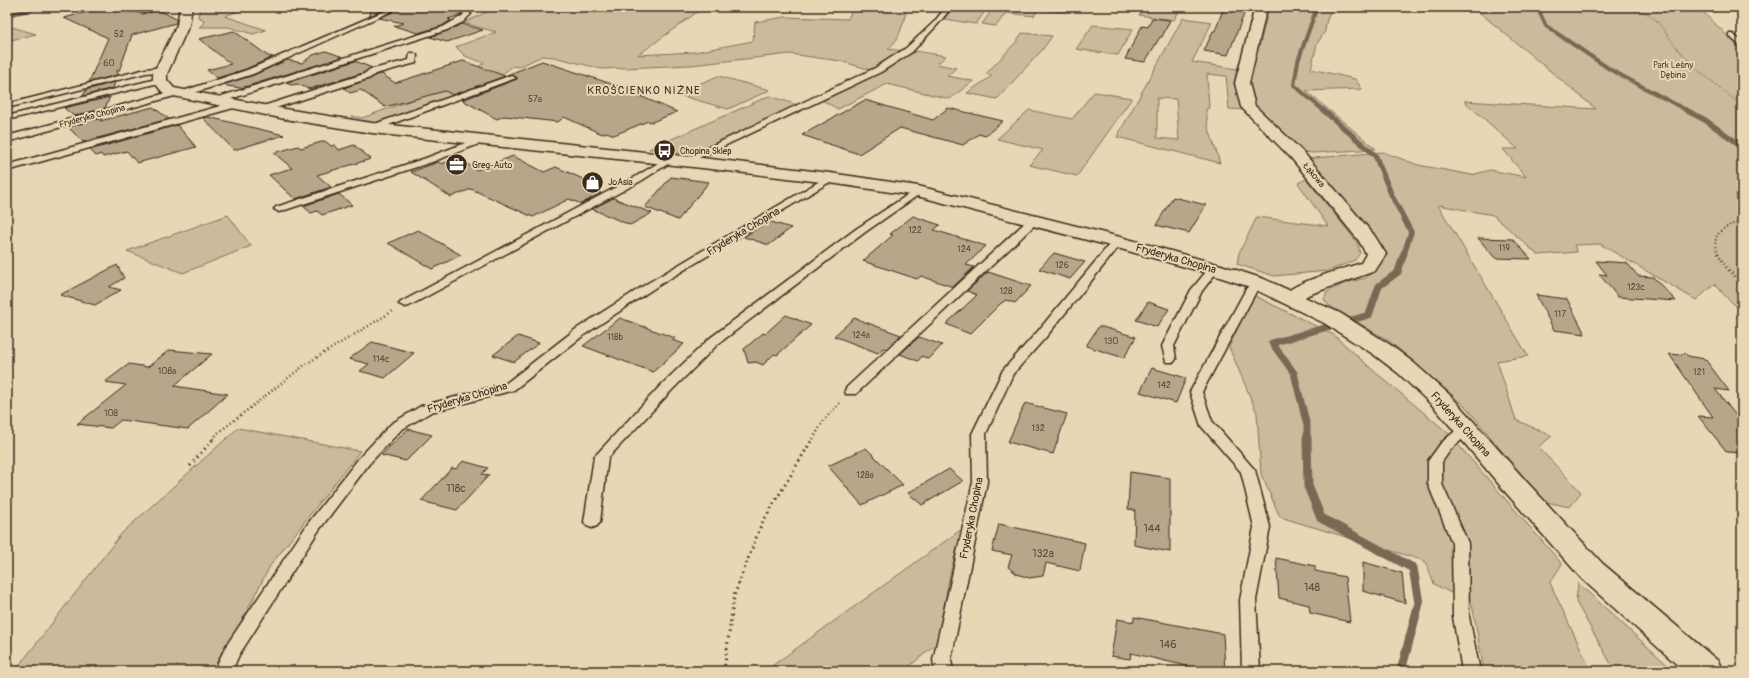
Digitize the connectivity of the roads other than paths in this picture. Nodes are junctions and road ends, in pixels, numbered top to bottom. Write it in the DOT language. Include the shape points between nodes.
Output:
graph roads {
  1 [pos="186,7"];
  2 [pos="949,7"];
  3 [pos="1261,7"];
  4 [pos="389,11"];
  5 [pos="464,11"];
  6 [pos="1731,35"];
  7 [pos="1742,46"];
  8 [pos="413,55"];
  9 [pos="162,74"];
  10 [pos="512,78"];
  11 [pos="179,94"];
  12 [pos="215,101"];
  13 [pos="234,105"];
  14 [pos="7,106"];
  15 [pos="260,110"];
  16 [pos="7,118"];
  17 [pos="372,128"];
  18 [pos="7,138"];
  19 [pos="481,140"];
  20 [pos="675,161"];
  21 [pos="7,168"];
  22 [pos="830,178"];
  23 [pos="918,190"];
  24 [pos="279,209"];
  25 [pos="1034,219"];
  26 [pos="1117,242"];
  27 [pos="1214,269"];
  28 [pos="1257,283"];
  29 [pos="1291,298"];
  30 [pos="405,304"];
  31 [pos="1170,358"];
  32 [pos="851,391"];
  33 [pos="1466,429"];
  34 [pos="592,522"];
  35 [pos="223,671"];
  36 [pos="944,671"];
  37 [pos="1251,671"];
  38 [pos="1471,671"];
  39 [pos="1707,671"];
  1 -- 9 [label="street" via="183,25"];
  2 -- 20 [label="lane" via="909,50 878,70"];
  3 -- 29 [label="street, Łąkowa" via="1242,83 1248,107 1298,156 1367,239 1376,254 1368,267 1301,291"];
  4 -- 11 [label="lane" via="250,72"];
  5 -- 12 [label="lane" via="468,14 466,17 429,34"];
  6 -- 7 [label="lane"];
  8 -- 15 [label="lane, Fryderyka Chopina" via="413,61 372,72 367,76"];
  9 -- 11 [label="street, Fryderyka Chopina" via="169,91"];
  9 -- 14 [label="lane" via="146,71"];
  9 -- 16 [label="lane"];
  10 -- 17 [label="lane, Fryderyka Chopina"];
  11 -- 12 [label="street, Fryderyka Chopina"];
  11 -- 18 [label="lane, Fryderyka Chopina"];
  12 -- 13 [label="street, Fryderyka Chopina"];
  13 -- 15 [label="street, Fryderyka Chopina"];
  13 -- 21 [label="lane"];
  15 -- 17 [label="street, Fryderyka Chopina"];
  17 -- 19 [label="street, Fryderyka Chopina"];
  19 -- 20 [label="street, Fryderyka Chopina"];
  19 -- 24 [label="lane" via="429,160"];
  20 -- 22 [label="street, Fryderyka Chopina"];
  20 -- 30 [label="lane"];
  22 -- 23 [label="street, Fryderyka Chopina"];
  22 -- 35 [label="lane, Fryderyka Chopina" via="652,285 580,332 509,387 426,409 396,427 364,461 314,526 232,651"];
  23 -- 25 [label="street, Fryderyka Chopina"];
  23 -- 34 [label="lane" via="725,333 667,387 601,457"];
  25 -- 26 [label="street, Fryderyka Chopina"];
  25 -- 32 [label="lane"];
  26 -- 27 [label="street, Fryderyka Chopina"];
  26 -- 36 [label="lane, Fryderyka Chopina" via="1007,374 979,434 980,482 942,660"];
  27 -- 28 [label="street, Fryderyka Chopina"];
  27 -- 31 [label="lane" via="1197,290 1168,346"];
  28 -- 29 [label="street, Fryderyka Chopina"];
  28 -- 37 [label="lane" via="1196,392 1206,423 1248,470 1262,527 1248,600"];
  29 -- 33 [label="street, Fryderyka Chopina" via="1343,325 1381,349 1443,402"];
  33 -- 38 [label="lane" via="1446,446 1435,461 1435,484 1460,543 1461,617"];
  33 -- 39 [label="street, Fryderyka Chopina" via="1592,571"];
}
